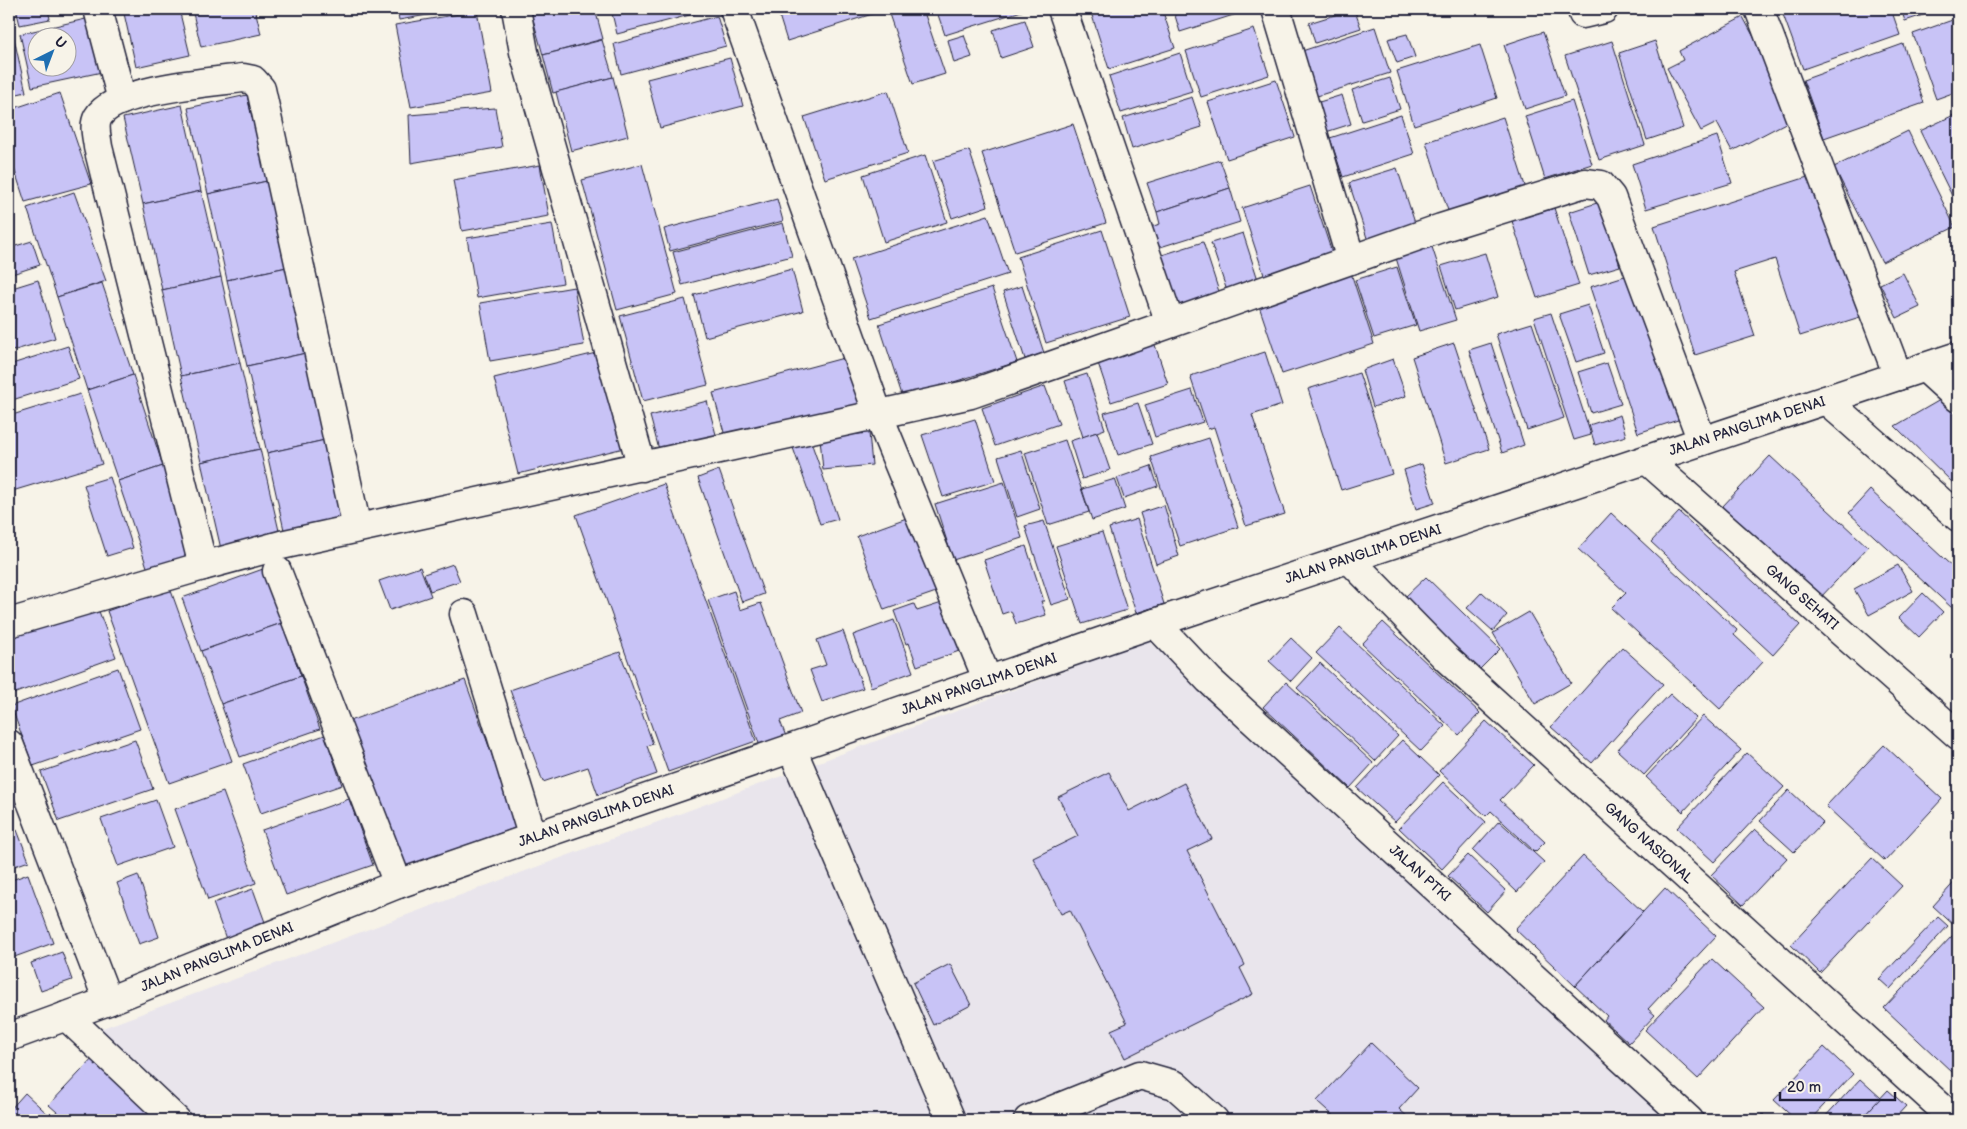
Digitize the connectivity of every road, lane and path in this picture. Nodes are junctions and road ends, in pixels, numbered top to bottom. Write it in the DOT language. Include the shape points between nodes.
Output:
graph roads {
  1 [pos="98,9"];
  2 [pos="516,9"];
  3 [pos="734,9"];
  4 [pos="1062,9"];
  5 [pos="1276,9"];
  6 [pos="1759,9"];
  7 [pos="122,100"];
  8 [pos="1350,260"];
  9 [pos="1170,323"];
  10 [pos="1958,356"];
  11 [pos="1924,367"];
  12 [pos="1898,376"];
  13 [pos="1958,398"];
  14 [pos="1826,400"];
  15 [pos="878,414"];
  16 [pos="1702,441"];
  17 [pos="1647,460"];
  18 [pos="642,467"];
  19 [pos="1958,518"];
  20 [pos="357,528"];
  21 [pos="1349,559"];
  22 [pos="203,566"];
  23 [pos="277,572"];
  24 [pos="464,614"];
  25 [pos="9,623"];
  26 [pos="1155,623"];
  27 [pos="988,681"];
  28 [pos="1958,735"];
  29 [pos="9,744"];
  30 [pos="792,749"];
  31 [pos="533,838"];
  32 [pos="398,884"];
  33 [pos="108,1001"];
  34 [pos="66,1016"];
  35 [pos="9,1037"];
  36 [pos="176,1120"];
  37 [pos="951,1120"];
  38 [pos="1028,1120"];
  39 [pos="1214,1120"];
  40 [pos="1689,1120"];
  41 [pos="1955,1120"];
  1 -- 7 [label="street"];
  2 -- 18 [label="street" via="524,52"];
  3 -- 15 [label="street"];
  4 -- 9 [label="street"];
  5 -- 8 [label="street"];
  6 -- 12 [label="street"];
  7 -- 20 [label="street" via="160,89 243,78 253,80 261,89"];
  7 -- 22 [label="street" via="97,118 98,147"];
  8 -- 9 [label="street"];
  8 -- 16 [label="street" via="1586,183 1601,185 1612,197"];
  9 -- 15 [label="street" via="971,394"];
  10 -- 11 [label="street, JALAN PANGLIMA DENAI"];
  11 -- 12 [label="street, JALAN PANGLIMA DENAI"];
  11 -- 13 [label="street"];
  12 -- 14 [label="street, JALAN PANGLIMA DENAI"];
  14 -- 16 [label="street, JALAN PANGLIMA DENAI"];
  14 -- 19 [label="street"];
  15 -- 18 [label="street"];
  15 -- 27 [label="street"];
  16 -- 17 [label="street, JALAN PANGLIMA DENAI"];
  17 -- 21 [label="street, JALAN PANGLIMA DENAI"];
  17 -- 28 [label="street, GANG SEHATI"];
  18 -- 20 [label="street"];
  20 -- 22 [label="street"];
  21 -- 26 [label="street, JALAN PANGLIMA DENAI"];
  21 -- 41 [label="street, GANG NASIONAL" via="1447,659"];
  22 -- 25 [label="street"];
  23 -- 32 [label="street"];
  24 -- 31 [label="street"];
  26 -- 27 [label="street, JALAN PANGLIMA DENAI"];
  26 -- 40 [label="street, JALAN PTKI" via="1209,680"];
  27 -- 30 [label="street, JALAN PANGLIMA DENAI"];
  29 -- 33 [label="street"];
  30 -- 31 [label="street, JALAN PANGLIMA DENAI"];
  30 -- 37 [label="street"];
  31 -- 32 [label="street, JALAN PANGLIMA DENAI"];
  32 -- 33 [label="street, JALAN PANGLIMA DENAI"];
  33 -- 34 [label="street, JALAN PANGLIMA DENAI"];
  34 -- 35 [label="street, JALAN PANGLIMA DENAI"];
  34 -- 36 [label="street"];
  38 -- 39 [label="street" via="1140,1075 1175,1085"];
}
